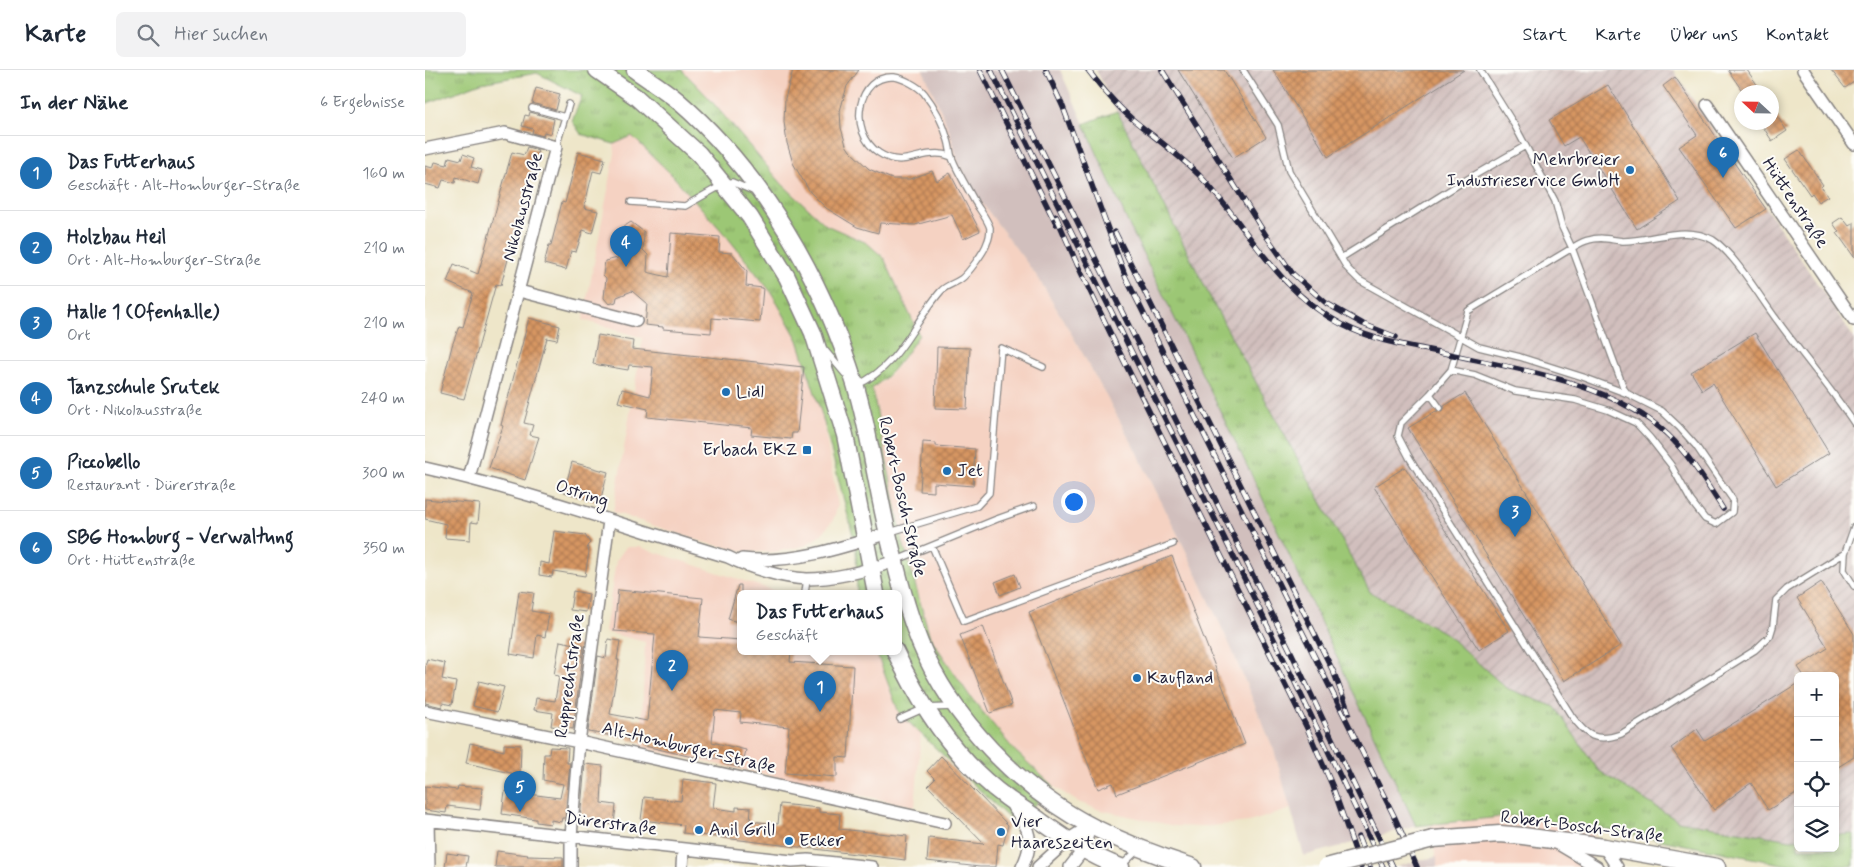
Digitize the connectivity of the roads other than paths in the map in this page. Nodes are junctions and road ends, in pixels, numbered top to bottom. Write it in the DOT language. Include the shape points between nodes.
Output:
graph roads {
  1 [pos="597,70"];
  2 [pos="609,70"];
  3 [pos="635,70"];
  4 [pos="646,70"];
  5 [pos="1243,70"];
  6 [pos="1480,70"];
  7 [pos="1803,70"];
  8 [pos="636,97"];
  9 [pos="676,100"];
  10 [pos="569,104"];
  11 [pos="1707,105"];
  12 [pos="532,108"];
  13 [pos="565,117"];
  14 [pos="1854,144"];
  15 [pos="1525,146"];
  16 [pos="557,147"];
  17 [pos="425,148"];
  18 [pos="952,157"];
  19 [pos="724,184"];
  20 [pos="764,197"];
  21 [pos="631,202"];
  22 [pos="1572,248"];
  23 [pos="1341,258"];
  24 [pos="519,291"];
  25 [pos="1854,320"];
  26 [pos="635,321"];
  27 [pos="813,332"];
  28 [pos="1460,338"];
  29 [pos="1043,367"];
  30 [pos="1451,370"];
  31 [pos="855,385"];
  32 [pos="1430,394"];
  33 [pos="1628,394"];
  34 [pos="1441,408"];
  35 [pos="1854,423"];
  36 [pos="425,468"];
  37 [pos="469,478"];
  38 [pos="1034,506"];
  39 [pos="609,521"];
  40 [pos="1854,527"];
  41 [pos="887,533"];
  42 [pos="865,540"];
  43 [pos="1173,544"];
  44 [pos="932,546"];
  45 [pos="1845,553"];
  46 [pos="728,557"];
  47 [pos="895,561"];
  48 [pos="871,569"];
  49 [pos="807,578"];
  50 [pos="1854,586"];
  51 [pos="805,590"];
  52 [pos="875,590"];
  53 [pos="897,655"];
  54 [pos="956,707"];
  55 [pos="925,708"];
  56 [pos="425,712"];
  57 [pos="900,719"];
  58 [pos="579,742"];
  59 [pos="1006,798"];
  60 [pos="426,820"];
  61 [pos="945,823"];
  62 [pos="1090,826"];
  63 [pos="571,836"];
  64 [pos="1069,839"];
  65 [pos="1551,840"];
  66 [pos="1604,847"];
  67 [pos="1140,848"];
  68 [pos="1084,849"];
  69 [pos="683,850"];
  70 [pos="792,861"];
  71 [pos="1188,865"];
  72 [pos="429,867"];
  73 [pos="571,867"];
  74 [pos="682,867"];
  75 [pos="803,867"];
  76 [pos="872,867"];
  77 [pos="1022,867"];
  78 [pos="1038,867"];
  79 [pos="1070,867"];
  80 [pos="1120,867"];
  81 [pos="1326,867"];
  82 [pos="1597,867"];
  83 [pos="1617,867"];
  84 [pos="1717,867"];
  1 -- 8 [label="main road"];
  2 -- 8 [label="street"];
  3 -- 9 [label="main road, Robert-Bosch-Straße"];
  4 -- 9 [label="street"];
  5 -- 23 [label="lane" via="1278,125 1289,171"];
  6 -- 15 [label="lane"];
  7 -- 14 [label="street"];
  8 -- 19 [label="main road" via="699,154"];
  9 -- 20 [label="main road, Robert-Bosch-Straße" via="706,128"];
  10 -- 13 [label="lane"];
  11 -- 25 [label="street, Hüttenstraße"];
  12 -- 13 [label="lane"];
  13 -- 16 [label="lane"];
  15 -- 22 [label="lane" via="1555,200"];
  15 -- 23 [label="lane"];
  16 -- 17 [label="street, Nikolausstraße" via="505,133"];
  16 -- 24 [label="street, Nikolausstraße"];
  18 -- 18 [label="lane" via="942,122 923,91 896,77 881,80 867,91 859,119 863,136 875,150 895,160 941,154"];
  18 -- 31 [label="lane" via="990,228 987,244 962,279 943,288 931,302 888,365 871,379"];
  19 -- 20 [label="lane" via="742,185"];
  19 -- 21 [label="lane" via="685,206"];
  19 -- 27 [label="main road" via="750,218 787,278"];
  20 -- 31 [label="main road, Robert-Bosch-Straße" via="812,277 835,327"];
  22 -- 28 [label="lane" via="1468,311"];
  22 -- 33 [label="lane"];
  22 -- 35 [label="lane" via="1589,240 1623,241 1678,234 1701,235 1714,241 1729,254"];
  23 -- 28 [label="lane" via="1359,280"];
  24 -- 26 [label="street"];
  24 -- 37 [label="street, Nikolausstraße"];
  27 -- 31 [label="lane"];
  27 -- 42 [label="main road" via="845,435"];
  28 -- 30 [label="lane"];
  28 -- 33 [label="lane" via="1479,347 1556,367"];
  29 -- 41 [label="lane" via="1001,348 989,493 977,506"];
  30 -- 32 [label="lane"];
  30 -- 33 [label="lane" via="1475,375 1515,391 1575,400 1636,423 1671,465 1705,519 1716,524 1732,512 1733,500 1696,446 1662,411"];
  31 -- 41 [label="main road, Robert-Bosch-Straße"];
  32 -- 34 [label="lane"];
  32 -- 45 [label="lane" via="1401,423 1398,436 1571,715 1582,730 1598,738 1621,734 1755,650 1770,636 1776,600 1787,589"];
  36 -- 37 [label="street, Ostring"];
  37 -- 39 [label="street, Ostring"];
  38 -- 44 [label="lane"];
  39 -- 46 [label="street, Ostring"];
  39 -- 58 [label="street, Rupprechtstraße"];
  40 -- 45 [label="lane"];
  41 -- 42 [label="street, Ostring"];
  41 -- 47 [label="main road, Robert-Bosch-Straße"];
  42 -- 46 [label="street, Ostring" via="800,558 755,560"];
  42 -- 48 [label="main road"];
  43 -- 44 [label="lane" via="965,621"];
  44 -- 47 [label="lane"];
  45 -- 50 [label="lane" via="1844,570"];
  46 -- 49 [label="street, Ostring" via="752,567"];
  47 -- 48 [label="street, Ostring"];
  47 -- 54 [label="main road, Robert-Bosch-Straße" via="920,642"];
  48 -- 49 [label="street, Ostring"];
  48 -- 52 [label="main road"];
  49 -- 51 [label="lane"];
  53 -- 55 [label="main road"];
  54 -- 55 [label="lane"];
  54 -- 62 [label="main road, Robert-Bosch-Straße" via="1012,770 1048,800"];
  55 -- 57 [label="lane"];
  55 -- 59 [label="main road" via="958,752"];
  56 -- 58 [label="street, Alt-Homburger-Straße"];
  58 -- 61 [label="street, Alt-Homburger-Straße"];
  58 -- 63 [label="street, Rupprechtstraße"];
  59 -- 64 [label="main road"];
  59 -- 77 [label="street" via="1029,831 1029,851"];
  60 -- 63 [label="street, Dürerstraße"];
  60 -- 72 [label="street"];
  62 -- 64 [label="street"];
  62 -- 67 [label="main road, Robert-Bosch-Straße"];
  62 -- 68 [label="street"];
  63 -- 69 [label="street, Dürerstraße"];
  63 -- 73 [label="street, Rupprechtstraße"];
  64 -- 68 [label="main road"];
  64 -- 78 [label="street"];
  65 -- 66 [label="main road, Robert-Bosch-Straße"];
  65 -- 81 [label="main road, Robert-Bosch-Straße, bridge" via="1500,834 1433,839"];
  65 -- 82 [label="street"];
  66 -- 83 [label="street"];
  66 -- 84 [label="main road, Robert-Bosch-Straße"];
  67 -- 71 [label="main road, Robert-Bosch-Straße"];
  67 -- 80 [label="lane"];
  68 -- 79 [label="street"];
  68 -- 80 [label="main road"];
  69 -- 70 [label="street, Dürerstraße"];
  69 -- 74 [label="street"];
  70 -- 75 [label="street, Dürerstraße"];
  70 -- 76 [label="street, Dürerstraße"];
}
